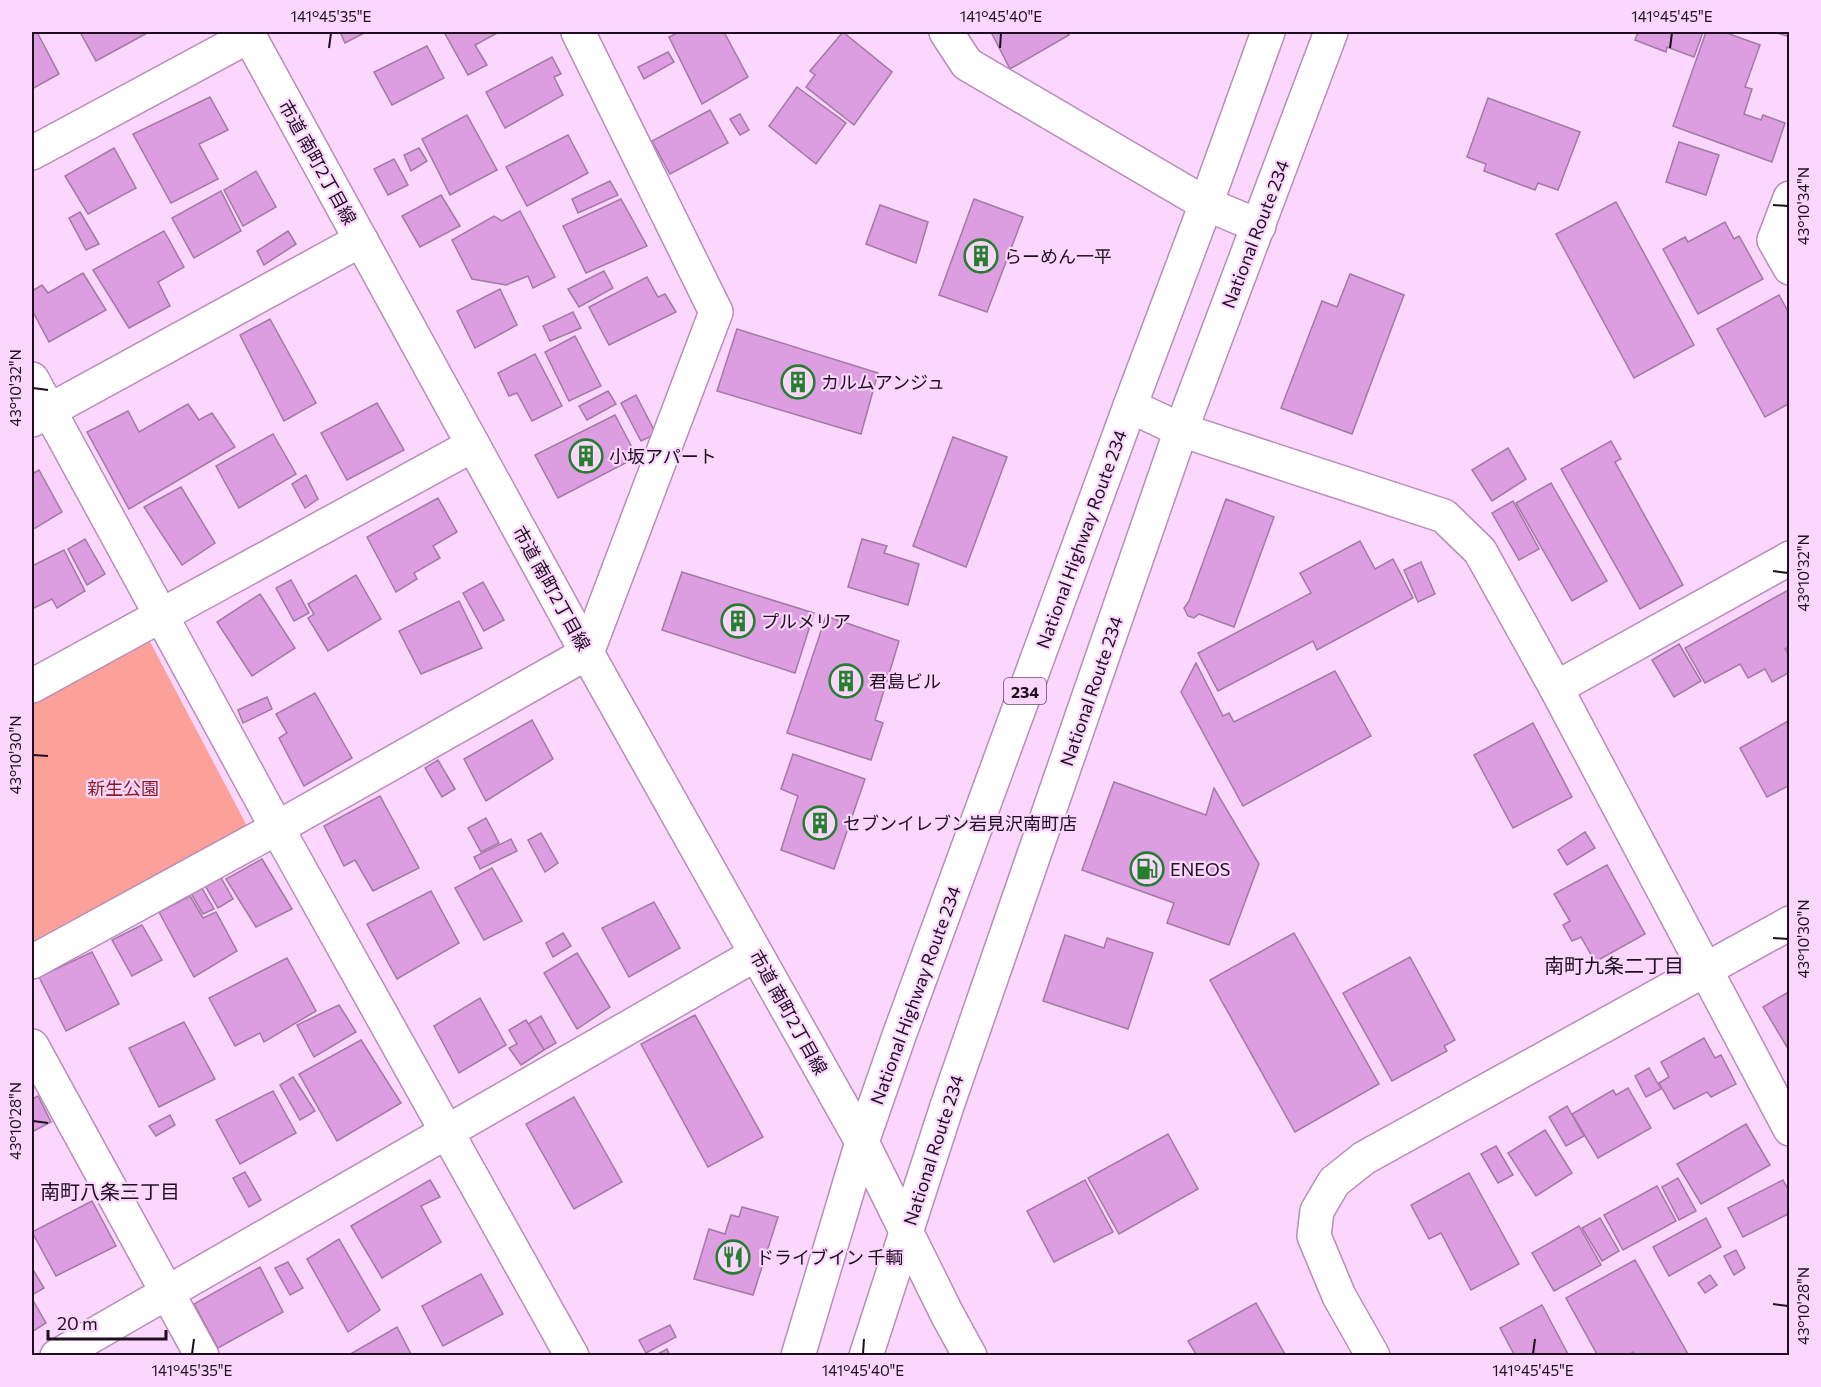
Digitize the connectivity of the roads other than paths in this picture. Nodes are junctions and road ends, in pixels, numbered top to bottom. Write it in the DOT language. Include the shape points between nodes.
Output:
graph roads {
  1 [pos="578,32"];
  2 [pos="946,32"];
  3 [pos="1268,32"];
  4 [pos="1331,32"];
  5 [pos="248,34"];
  6 [pos="32,153"];
  7 [pos="1790,198"];
  8 [pos="1206,204"];
  9 [pos="1259,226"];
  10 [pos="361,240"];
  11 [pos="1790,268"];
  12 [pos="32,379"];
  13 [pos="1130,406"];
  14 [pos="40,415"];
  15 [pos="1181,430"];
  16 [pos="473,445"];
  17 [pos="1790,558"];
  18 [pos="161,615"];
  19 [pos="587,653"];
  20 [pos="32,686"];
  21 [pos="1556,688"];
  22 [pos="277,828"];
  23 [pos="1790,924"];
  24 [pos="756,954"];
  25 [pos="32,962"];
  26 [pos="1707,970"];
  27 [pos="32,1046"];
  28 [pos="1790,1129"];
  29 [pos="447,1131"];
  30 [pos="862,1142"];
  31 [pos="906,1229"];
  32 [pos="166,1294"];
  33 [pos="562,1352"];
  34 [pos="57,1356"];
  35 [pos="202,1356"];
  36 [pos="798,1356"];
  37 [pos="866,1356"];
  38 [pos="970,1356"];
  39 [pos="1373,1356"];
  1 -- 19 [label="main road" via="716,312"];
  2 -- 8 [label="main road" via="967,64"];
  3 -- 8 [label="main road, National Highway Route 234 / 234"];
  4 -- 9 [label="main road, National Route 234"];
  5 -- 6 [label="main road"];
  5 -- 10 [label="main road, 市道 南町2丁目線"];
  7 -- 11 [label="main road" via="1774,240"];
  8 -- 9 [label="main road"];
  8 -- 13 [label="main road, National Highway Route 234 / 234"];
  9 -- 15 [label="main road, National Route 234"];
  10 -- 14 [label="main road"];
  10 -- 16 [label="main road, 市道 南町2丁目線"];
  12 -- 14 [label="main road"];
  13 -- 15 [label="main road"];
  13 -- 30 [label="main road, National Highway Route 234 / 234"];
  14 -- 18 [label="main road"];
  15 -- 21 [label="main road" via="1444,516 1480,551"];
  15 -- 31 [label="main road, National Route 234"];
  16 -- 18 [label="main road"];
  16 -- 19 [label="main road, 市道 南町2丁目線"];
  17 -- 21 [label="main road"];
  18 -- 20 [label="main road"];
  18 -- 22 [label="main road"];
  19 -- 22 [label="main road"];
  19 -- 24 [label="main road, 市道 南町2丁目線"];
  21 -- 26 [label="main road"];
  22 -- 25 [label="main road"];
  22 -- 29 [label="main road"];
  23 -- 26 [label="main road"];
  24 -- 29 [label="main road"];
  24 -- 30 [label="main road, 市道 南町2丁目線"];
  26 -- 28 [label="main road"];
  26 -- 39 [label="main road" via="1364,1158 1334,1182 1317,1211 1314,1236 1339,1296"];
  27 -- 32 [label="main road"];
  29 -- 32 [label="main road"];
  29 -- 33 [label="main road"];
  30 -- 31 [label="main road, 市道 南町2丁目線"];
  30 -- 36 [label="main road, National Highway Route 234 / 234"];
  31 -- 37 [label="main road, National Route 234"];
  31 -- 38 [label="main road, 市道 南町2丁目線"];
  32 -- 34 [label="main road"];
  32 -- 35 [label="main road"];
}
